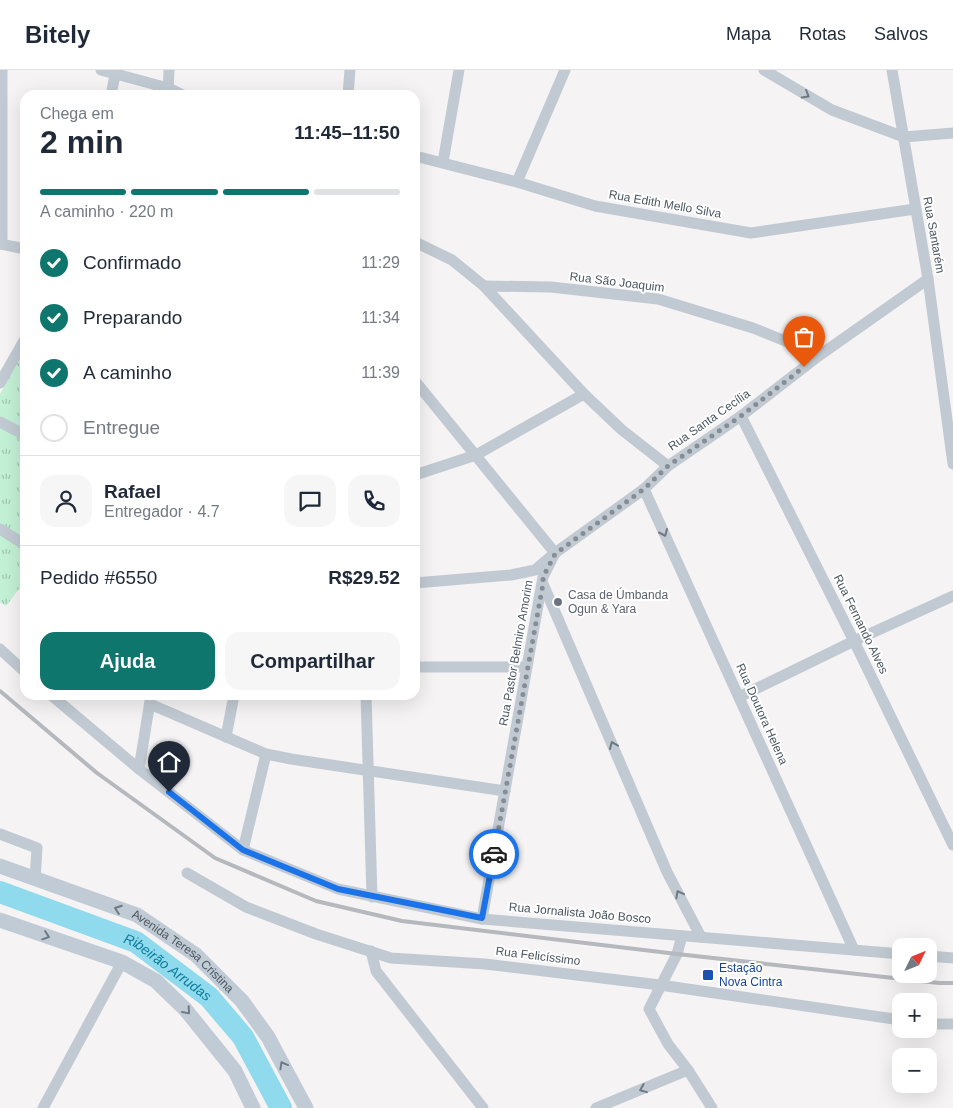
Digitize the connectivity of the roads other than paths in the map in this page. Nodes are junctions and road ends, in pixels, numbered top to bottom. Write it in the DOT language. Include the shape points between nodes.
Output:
graph roads {
  1 [pos="2,70"];
  2 [pos="100,70"];
  3 [pos="169,70"];
  4 [pos="350,70"];
  5 [pos="459,70"];
  6 [pos="565,70"];
  7 [pos="764,70"];
  8 [pos="892,70"];
  9 [pos="115,75"];
  10 [pos="112,90"];
  11 [pos="162,90"];
  12 [pos="168,90"];
  13 [pos="348,90"];
  14 [pos="953,133"];
  15 [pos="904,137"];
  16 [pos="420,157"];
  17 [pos="443,162"];
  18 [pos="517,182"];
  19 [pos="915,209"];
  20 [pos="1,244"];
  21 [pos="420,244"];
  22 [pos="20,248"];
  23 [pos="928,279"];
  24 [pos="484,286"];
  25 [pos="20,349"];
  26 [pos="820,355"];
  27 [pos="941,373"];
  28 [pos="953,374"];
  29 [pos="0,383"];
  30 [pos="420,387"];
  31 [pos="584,394"];
  32 [pos="741,416"];
  33 [pos="0,422"];
  34 [pos="20,432"];
  35 [pos="476,455"];
  36 [pos="953,464"];
  37 [pos="668,466"];
  38 [pos="420,472"];
  39 [pos="644,489"];
  40 [pos="0,529"];
  41 [pos="20,542"];
  42 [pos="555,554"];
  43 [pos="420,584"];
  44 [pos="543,584"];
  45 [pos="953,596"];
  46 [pos="854,641"];
  47 [pos="0,649"];
  48 [pos="420,666"];
  49 [pos="20,667"];
  50 [pos="527,667"];
  51 [pos="739,697"];
  52 [pos="57,700"];
  53 [pos="150,700"];
  54 [pos="233,700"];
  55 [pos="366,700"];
  56 [pos="226,737"];
  57 [pos="266,754"];
  58 [pos="139,769"];
  59 [pos="368,770"];
  60 [pos="505,791"];
  61 [pos="0,834"];
  62 [pos="953,845"];
  63 [pos="243,850"];
  64 [pos="0,866"];
  65 [pos="187,873"];
  66 [pos="35,879"];
  67 [pos="372,897"];
  68 [pos="482,918"];
  69 [pos="0,920"];
  70 [pos="682,936"];
  71 [pos="701,937"];
  72 [pos="854,950"];
  73 [pos="370,951"];
  74 [pos="892,953"];
  75 [pos="938,957"];
  76 [pos="953,958"];
  77 [pos="122,962"];
  78 [pos="660,985"];
  79 [pos="892,1019"];
  80 [pos="937,1024"];
  81 [pos="953,1024"];
  82 [pos="688,1070"];
  83 [pos="43,1108"];
  84 [pos="253,1108"];
  85 [pos="306,1108"];
  86 [pos="483,1108"];
  87 [pos="596,1108"];
  88 [pos="712,1108"];
  1 -- 20 [label="street"];
  2 -- 9 [label="street"];
  3 -- 12 [label="street"];
  4 -- 13 [label="street"];
  5 -- 17 [label="street"];
  6 -- 18 [label="street"];
  7 -- 15 [label="street, one-way" via="832,110"];
  8 -- 15 [label="street, Rua Santarém"];
  9 -- 10 [label="street"];
  9 -- 11 [label="street"];
  14 -- 15 [label="street"];
  15 -- 19 [label="street, Rua Santarém"];
  16 -- 17 [label="street, Rua Edith Mello Silva"];
  17 -- 18 [label="street, Rua Edith Mello Silva"];
  18 -- 19 [label="street, Rua Edith Mello Silva" via="595,206 751,233"];
  19 -- 23 [label="street, Rua Santarém"];
  20 -- 22 [label="street"];
  21 -- 24 [label="street" via="452,260"];
  23 -- 26 [label="street, Rua Santa Cecília"];
  23 -- 27 [label="street, Rua Santarém"];
  24 -- 26 [label="street, Rua São Joaquim" via="551,287 658,299 753,328"];
  24 -- 31 [label="street"];
  25 -- 29 [label="street"];
  26 -- 32 [label="street, Rua Santa Cecília"];
  27 -- 28 [label="street"];
  27 -- 36 [label="street, Rua Santarém"];
  30 -- 35 [label="street"];
  31 -- 35 [label="street"];
  31 -- 37 [label="street" via="622,430"];
  32 -- 37 [label="street, Rua Santa Cecília"];
  32 -- 46 [label="street, Rua Fernando Alves"];
  33 -- 34 [label="street"];
  35 -- 38 [label="street"];
  35 -- 42 [label="street"];
  37 -- 39 [label="street, Rua Santa Cecília"];
  39 -- 42 [label="street, Rua Santa Cecília"];
  39 -- 51 [label="street, Rua Doutora Helena, one-way"];
  40 -- 41 [label="street"];
  42 -- 43 [label="street, Rua Santa Cecília" via="534,570"];
  42 -- 44 [label="street, Rua Pastor Belmiro Amorim" via="543,577"];
  44 -- 50 [label="street, Rua Pastor Belmiro Amorim"];
  71 -- 44 [label="street, one-way" via="667,872"];
  45 -- 46 [label="street"];
  46 -- 51 [label="street"];
  46 -- 62 [label="street, Rua Fernando Alves"];
  47 -- 49 [label="street"];
  48 -- 50 [label="street"];
  50 -- 60 [label="street, Rua Pastor Belmiro Amorim"];
  51 -- 72 [label="street, Rua Doutora Helena"];
  52 -- 58 [label="street, Rua Jornalista João Bosco"];
  53 -- 56 [label="street"];
  53 -- 58 [label="street"];
  54 -- 56 [label="street"];
  55 -- 59 [label="street"];
  56 -- 57 [label="street"];
  57 -- 59 [label="street"];
  57 -- 63 [label="street"];
  58 -- 63 [label="street, Rua Jornalista João Bosco"];
  59 -- 60 [label="street"];
  59 -- 67 [label="street"];
  60 -- 68 [label="street, Rua Pastor Belmiro Amorim"];
  61 -- 66 [label="street" via="36,848"];
  63 -- 67 [label="street, Rua Jornalista João Bosco" via="338,889"];
  64 -- 66 [label="main road, Avenida Teresa Cristina"];
  65 -- 73 [label="street, Rua Felicíssimo" via="246,907"];
  85 -- 66 [label="main road, Avenida Teresa Cristina, one-way" via="268,1037 242,1000 196,955 137,915"];
  67 -- 68 [label="street, Rua Jornalista João Bosco"];
  68 -- 70 [label="street, Rua Jornalista João Bosco"];
  69 -- 77 [label="main road, one-way"];
  70 -- 71 [label="street, Rua Jornalista João Bosco"];
  70 -- 78 [label="street" via="677,954"];
  71 -- 72 [label="street, Rua Jornalista João Bosco"];
  72 -- 74 [label="street, Rua Jornalista João Bosco"];
  73 -- 78 [label="street, Rua Felicíssimo" via="391,958 485,964"];
  73 -- 86 [label="street" via="376,971"];
  75 -- 76 [label="street"];
  77 -- 83 [label="street"];
  77 -- 84 [label="main road, one-way" via="156,981 185,1009 234,1071"];
  78 -- 79 [label="street, Rua Felicíssimo"];
  78 -- 82 [label="street" via="649,1009 668,1044"];
  80 -- 81 [label="street"];
  82 -- 87 [label="street, one-way"];
  82 -- 88 [label="street"];
}
